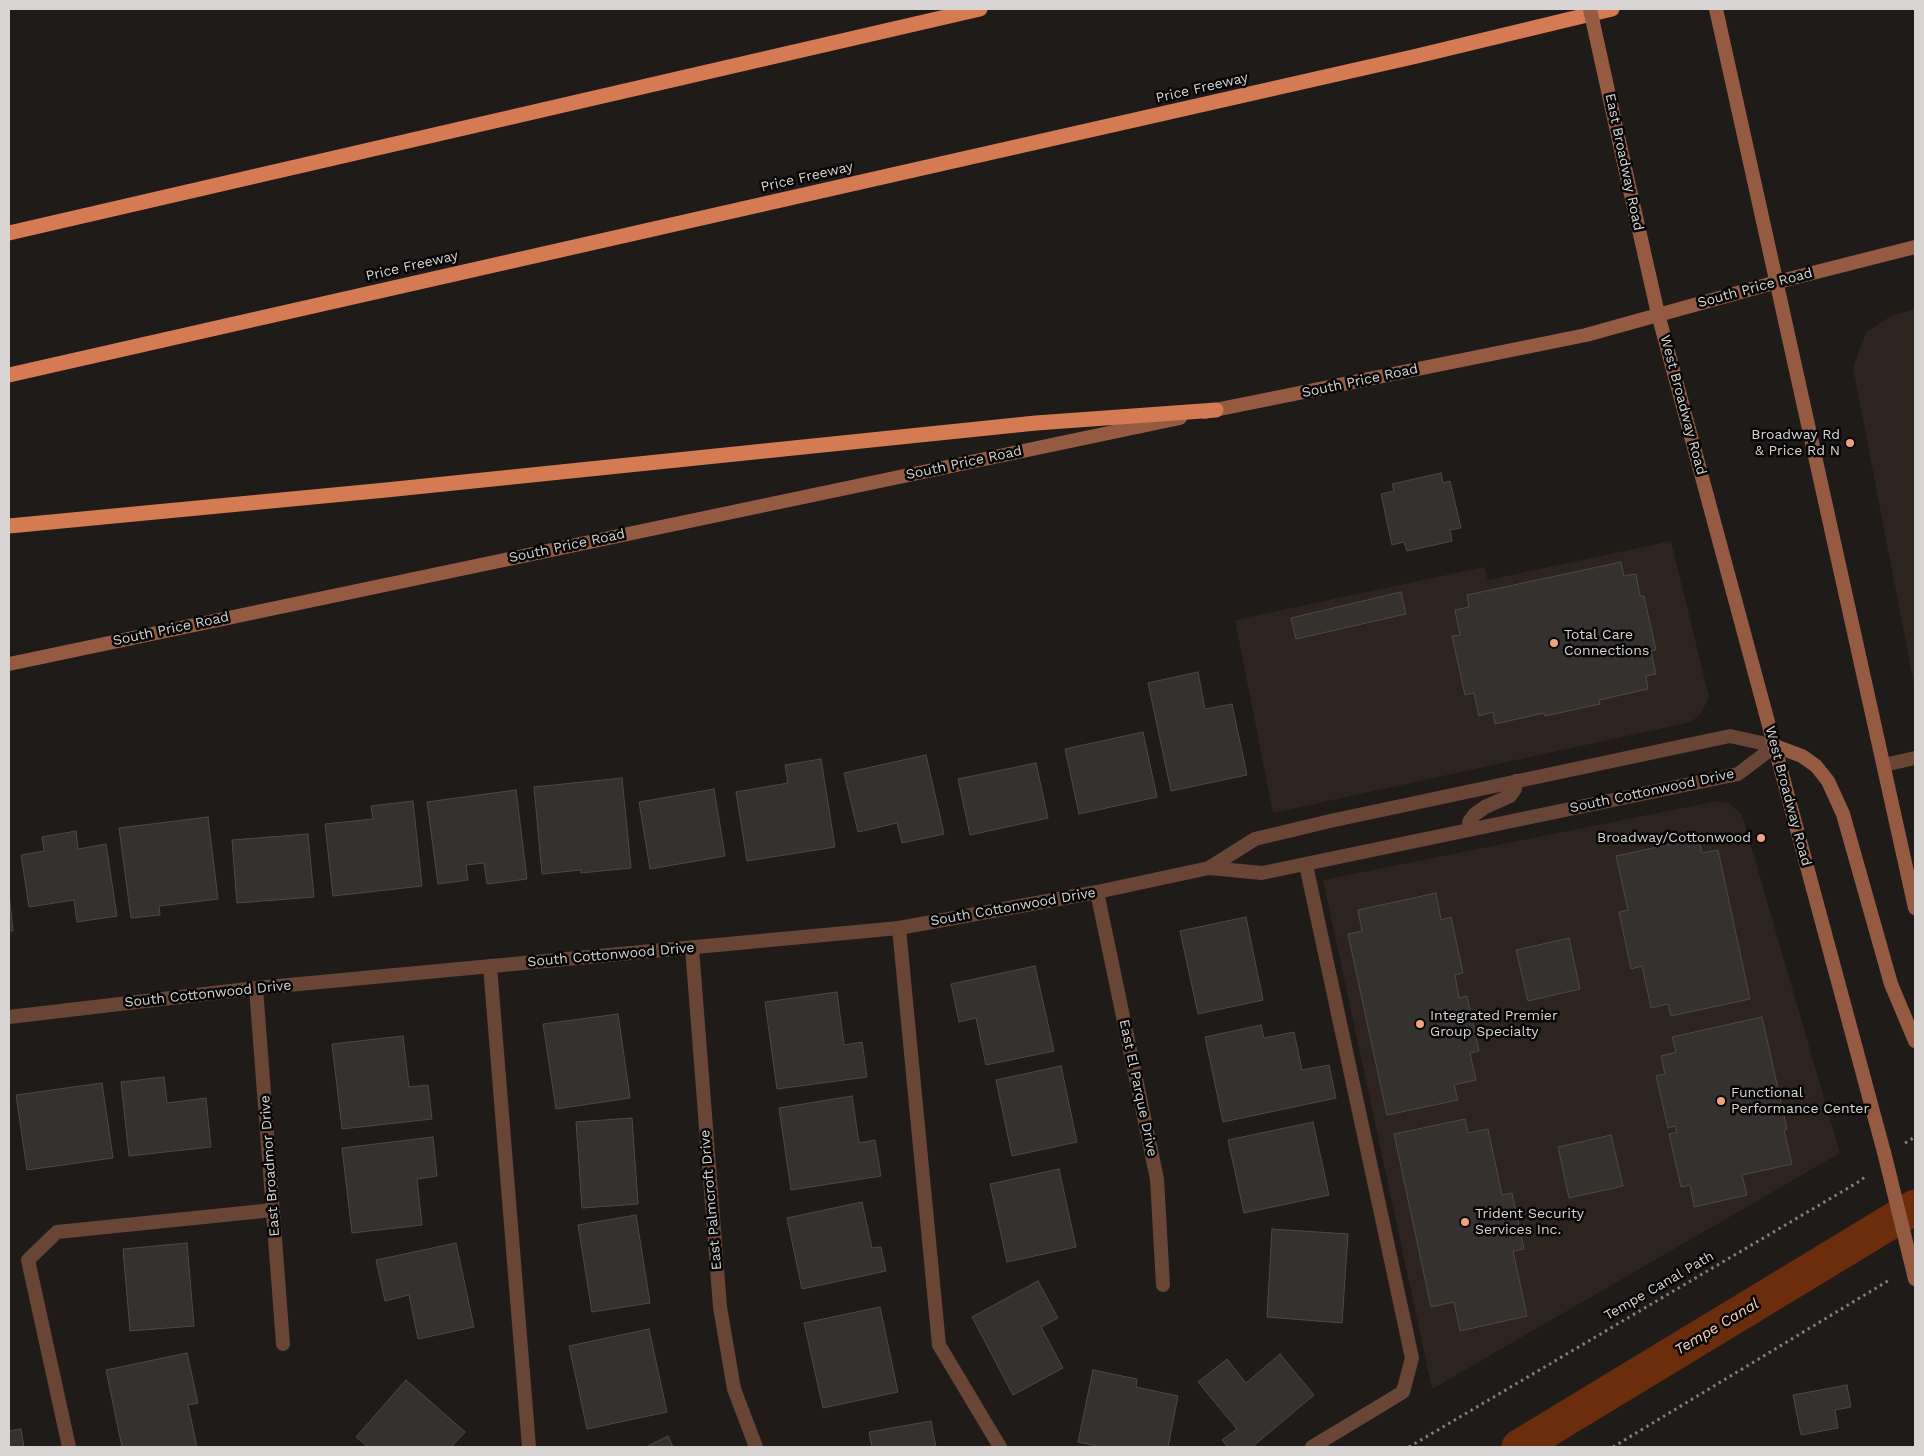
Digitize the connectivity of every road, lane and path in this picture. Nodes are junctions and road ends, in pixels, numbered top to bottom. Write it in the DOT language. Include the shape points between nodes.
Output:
graph roads {
  1 [pos="980,9"];
  2 [pos="1590,9"];
  3 [pos="1612,9"];
  4 [pos="1716,9"];
  5 [pos="9,233"];
  6 [pos="1915,247"];
  7 [pos="1777,282"];
  8 [pos="1658,314"];
  9 [pos="9,375"];
  10 [pos="1216,410"];
  11 [pos="9,526"];
  12 [pos="9,664"];
  13 [pos="1775,746"];
  14 [pos="1915,758"];
  15 [pos="1884,765"];
  16 [pos="1516,781"];
  17 [pos="1468,830"];
  18 [pos="1306,865"];
  19 [pos="1209,868"];
  20 [pos="1097,892"];
  21 [pos="1915,908"];
  22 [pos="899,928"];
  23 [pos="692,948"];
  24 [pos="490,966"];
  25 [pos="256,988"];
  26 [pos="9,1016"];
  27 [pos="1915,1041"];
  28 [pos="1915,1137"];
  29 [pos="1885,1156"];
  30 [pos="274,1210"];
  31 [pos="1914,1272"];
  32 [pos="1163,1285"];
  33 [pos="284,1344"];
  34 [pos="69,1447"];
  35 [pos="529,1447"];
  36 [pos="756,1447"];
  37 [pos="1000,1447"];
  38 [pos="1312,1447"];
  39 [pos="1409,1447"];
  40 [pos="1612,1447"];
  1 -- 5 [label="highway"];
  2 -- 8 [label="main road, East Broadway Road, bridge"];
  3 -- 9 [label="highway, Price Freeway"];
  4 -- 7 [label="main road"];
  6 -- 7 [label="main road, South Price Road"];
  7 -- 8 [label="main road, South Price Road"];
  7 -- 15 [label="main road"];
  8 -- 10 [label="main road, South Price Road" via="1586,335"];
  8 -- 13 [label="main road, West Broadway Road"];
  10 -- 11 [label="highway" via="1036,423"];
  10 -- 12 [label="main road, South Price Road"];
  13 -- 16 [label="street, South Cottonwood Drive" via="1730,736"];
  13 -- 17 [label="street, South Cottonwood Drive" via="1738,774"];
  13 -- 27 [label="main road" via="1802,756 1828,781 1842,814 1891,984"];
  13 -- 29 [label="main road, West Broadway Road"];
  14 -- 15 [label="street"];
  15 -- 21 [label="main road"];
  16 -- 17 [label="street" via="1516,789 1510,796 1474,815"];
  16 -- 19 [label="street, South Cottonwood Drive" via="1255,839"];
  17 -- 18 [label="street, South Cottonwood Drive"];
  18 -- 19 [label="street, South Cottonwood Drive" via="1262,874"];
  18 -- 38 [label="street" via="1412,1358 1403,1392"];
  19 -- 20 [label="street, South Cottonwood Drive"];
  20 -- 22 [label="street, South Cottonwood Drive"];
  20 -- 32 [label="street, East El Parque Drive" via="1157,1179"];
  22 -- 23 [label="street, South Cottonwood Drive"];
  22 -- 37 [label="street" via="939,1345"];
  23 -- 24 [label="street, South Cottonwood Drive"];
  23 -- 36 [label="street, East Palmcroft Drive" via="720,1308 734,1389"];
  24 -- 25 [label="street, South Cottonwood Drive"];
  24 -- 35 [label="street"];
  25 -- 26 [label="street, South Cottonwood Drive"];
  25 -- 30 [label="street, East Broadmor Drive"];
  28 -- 29 [label="path, Tempe Canal Path"];
  29 -- 31 [label="main road, West Broadway Road"];
  29 -- 39 [label="path, Tempe Canal Path" via="1860,1181"];
  30 -- 33 [label="street, East Broadmor Drive"];
  30 -- 34 [label="street" via="57,1232 28,1260"];
  31 -- 40 [label="path"];
}
